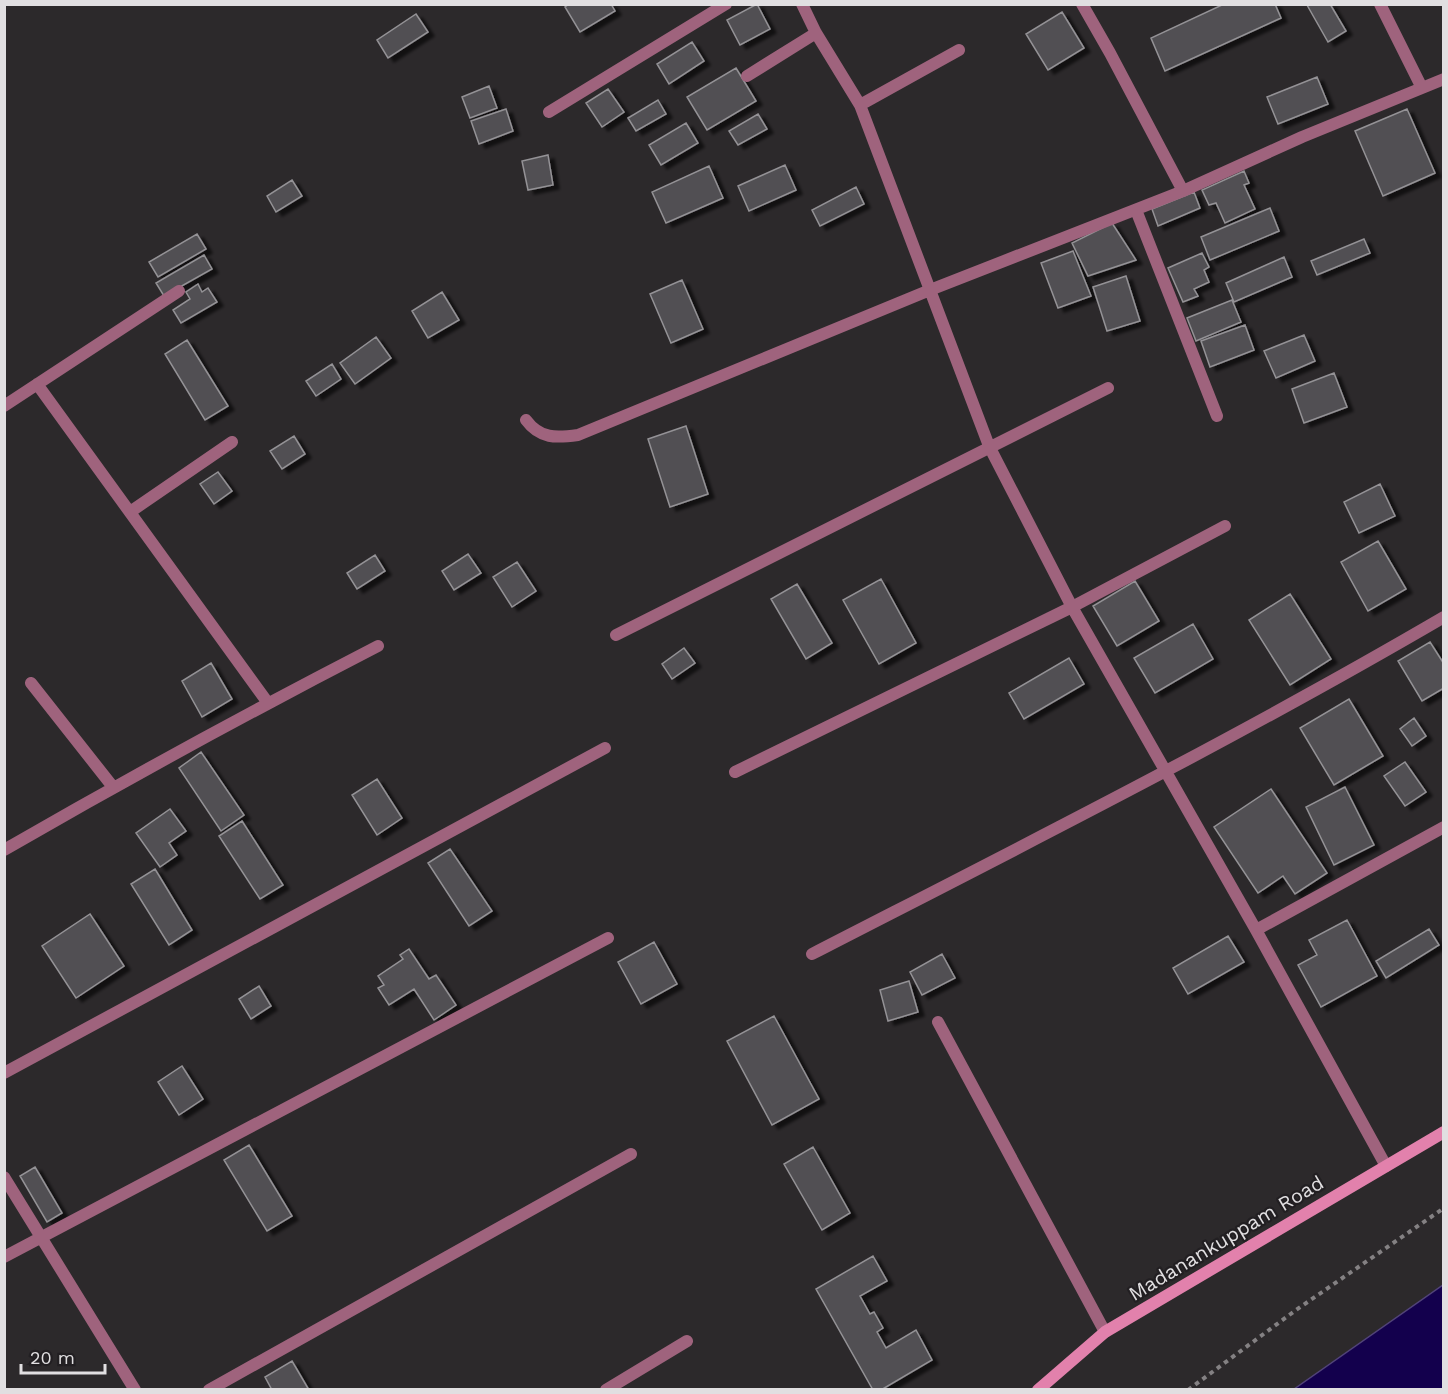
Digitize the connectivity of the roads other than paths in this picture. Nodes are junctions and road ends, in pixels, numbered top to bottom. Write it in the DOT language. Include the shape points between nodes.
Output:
graph roads {
  1 [pos="726,4"];
  2 [pos="802,4"];
  3 [pos="1082,4"];
  4 [pos="1380,4"];
  5 [pos="816,33"];
  6 [pos="959,50"];
  7 [pos="747,76"];
  8 [pos="1443,79"];
  9 [pos="1422,88"];
  10 [pos="860,105"];
  11 [pos="549,112"];
  12 [pos="1183,190"];
  13 [pos="1136,210"];
  14 [pos="930,290"];
  15 [pos="179,291"];
  16 [pos="37,384"];
  17 [pos="1108,388"];
  18 [pos="4,406"];
  19 [pos="1217,416"];
  20 [pos="526,420"];
  21 [pos="232,442"];
  22 [pos="989,446"];
  23 [pos="130,512"];
  24 [pos="1225,526"];
  25 [pos="1072,607"];
  26 [pos="1443,617"];
  27 [pos="616,636"];
  28 [pos="378,646"];
  29 [pos="31,683"];
  30 [pos="268,703"];
  31 [pos="605,748"];
  32 [pos="735,772"];
  33 [pos="1165,773"];
  34 [pos="113,787"];
  35 [pos="1443,827"];
  36 [pos="4,850"];
  37 [pos="1256,930"];
  38 [pos="608,938"];
  39 [pos="812,954"];
  40 [pos="938,1022"];
  41 [pos="4,1073"];
  42 [pos="1443,1132"];
  43 [pos="631,1154"];
  44 [pos="1386,1166"];
  45 [pos="4,1177"];
  46 [pos="41,1237"];
  47 [pos="4,1257"];
  48 [pos="1105,1332"];
  49 [pos="687,1341"];
  50 [pos="135,1389"];
  51 [pos="209,1389"];
  52 [pos="606,1389"];
  53 [pos="1038,1389"];
  1 -- 11 [label="street"];
  2 -- 5 [label="street"];
  3 -- 12 [label="street"];
  4 -- 9 [label="street"];
  5 -- 7 [label="street"];
  5 -- 10 [label="street"];
  6 -- 10 [label="street"];
  8 -- 9 [label="street"];
  9 -- 12 [label="street"];
  10 -- 14 [label="street"];
  12 -- 13 [label="street"];
  13 -- 14 [label="street"];
  13 -- 19 [label="street"];
  14 -- 20 [label="street" via="578,435 544,435 534,431"];
  14 -- 22 [label="street"];
  15 -- 16 [label="street"];
  16 -- 18 [label="street"];
  16 -- 23 [label="street"];
  17 -- 22 [label="street"];
  21 -- 23 [label="street"];
  22 -- 25 [label="street"];
  22 -- 27 [label="street"];
  23 -- 30 [label="street"];
  24 -- 25 [label="street"];
  25 -- 32 [label="street"];
  25 -- 33 [label="street"];
  26 -- 33 [label="street"];
  28 -- 30 [label="street"];
  29 -- 34 [label="street"];
  30 -- 34 [label="street"];
  31 -- 41 [label="street"];
  33 -- 37 [label="street"];
  33 -- 39 [label="street"];
  34 -- 36 [label="street"];
  35 -- 37 [label="street"];
  37 -- 44 [label="street"];
  38 -- 46 [label="street"];
  40 -- 48 [label="street"];
  42 -- 44 [label="main road, Madanankuppam Road"];
  43 -- 51 [label="street"];
  44 -- 48 [label="main road, Madanankuppam Road"];
  45 -- 46 [label="street"];
  46 -- 47 [label="street"];
  46 -- 50 [label="street"];
  48 -- 53 [label="main road, Madanankuppam Road"];
  49 -- 52 [label="street"];
}
